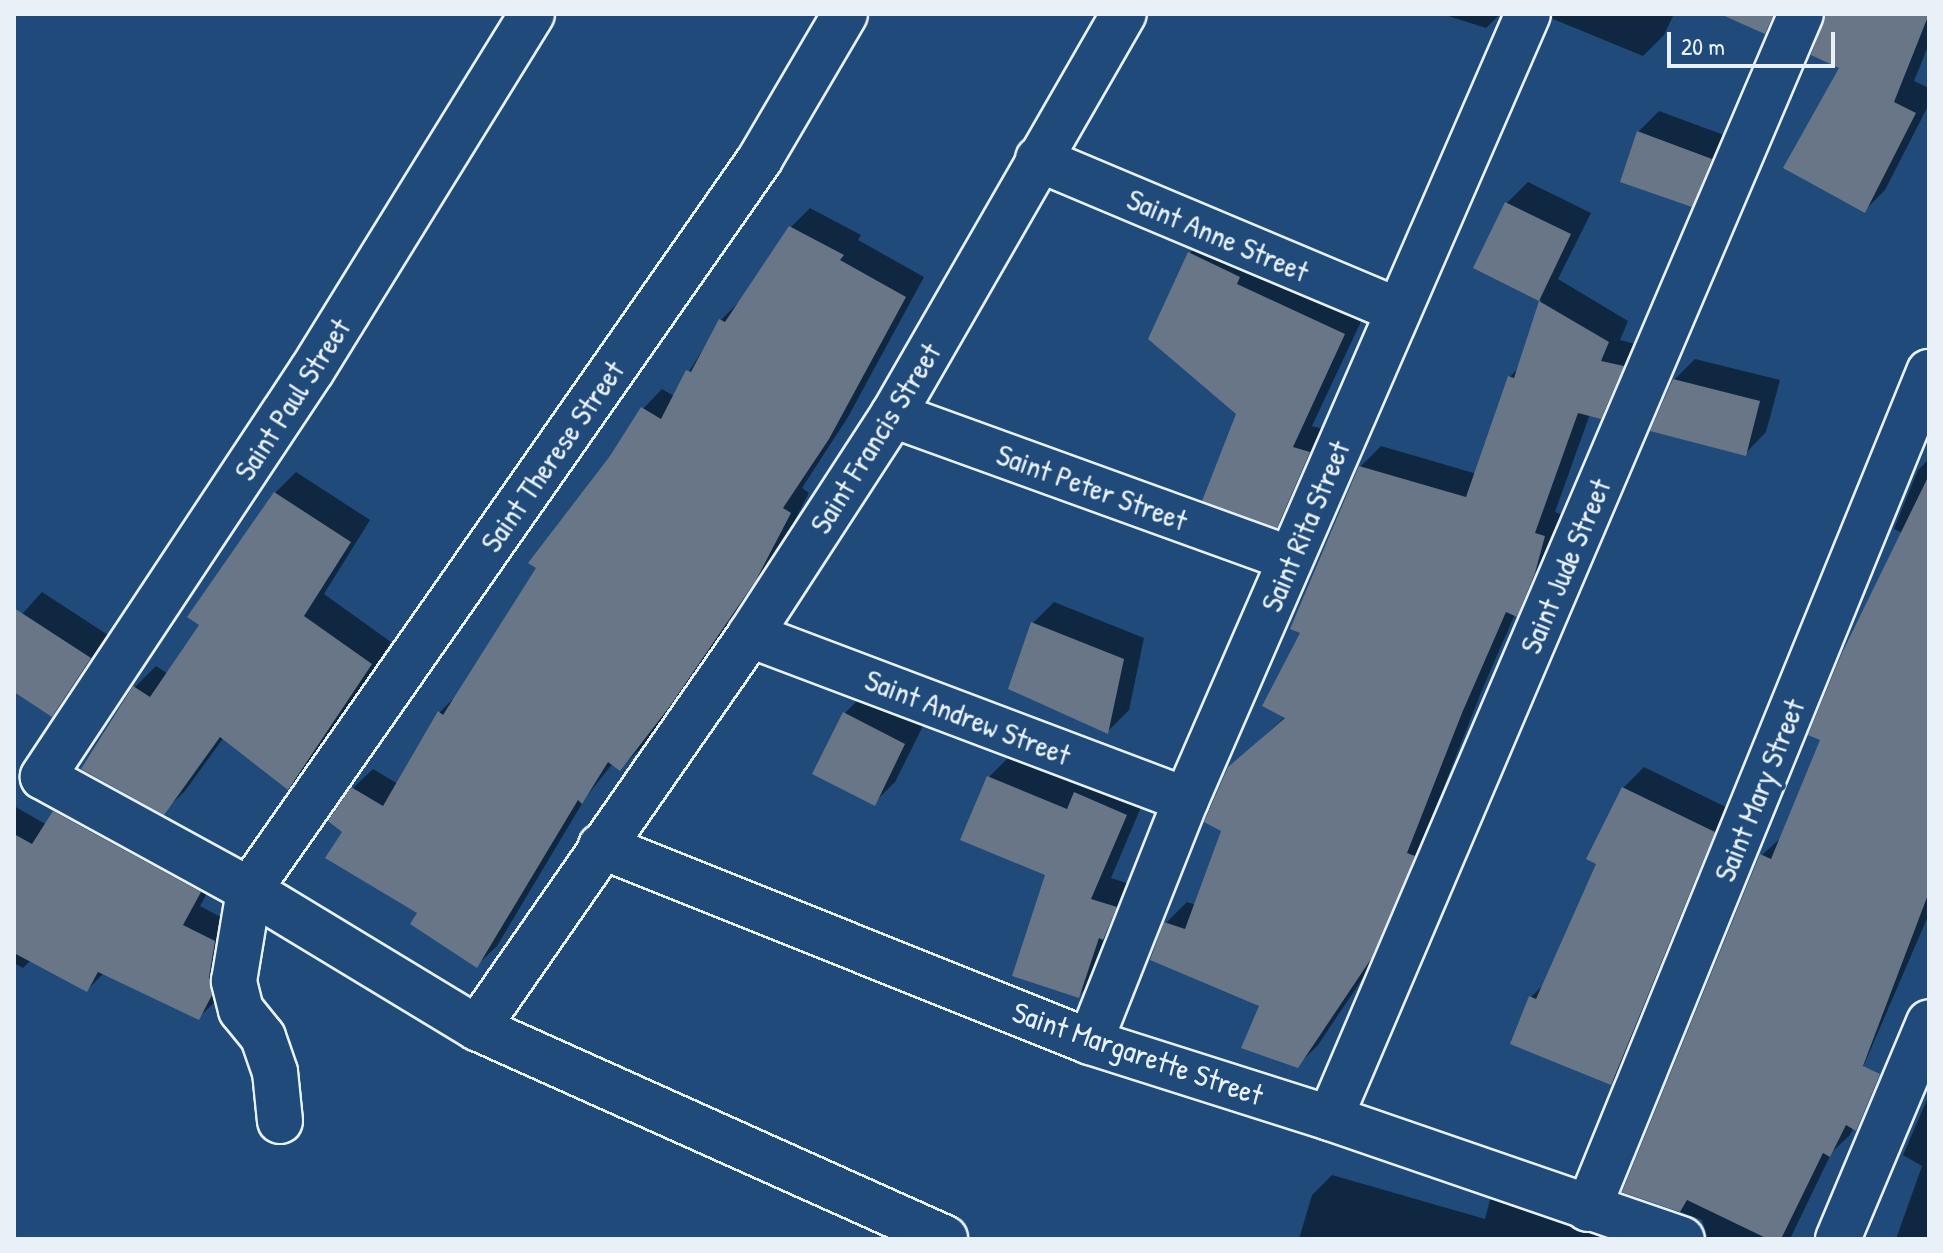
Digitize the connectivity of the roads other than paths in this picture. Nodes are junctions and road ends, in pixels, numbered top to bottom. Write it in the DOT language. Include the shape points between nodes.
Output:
graph roads {
  1 [pos="532,14"];
  2 [pos="845,14"];
  3 [pos="1124,14"];
  4 [pos="1528,14"];
  5 [pos="1801,14"];
  6 [pos="1038,159"];
  7 [pos="1398,310"];
  8 [pos="1929,372"];
  9 [pos="893,415"];
  10 [pos="1290,559"];
  11 [pos="750,635"];
  12 [pos="1186,800"];
  13 [pos="601,846"];
  14 [pos="249,890"];
  15 [pos="1929,1022"];
  16 [pos="477,1028"];
  17 [pos="1090,1042"];
  18 [pos="1330,1118"];
  19 [pos="280,1121"];
  20 [pos="1588,1209"];
  21 [pos="945,1238"];
  22 [pos="1682,1239"];
  23 [pos="1838,1239"];
  1 -- 14 [label="street, Saint Paul Street" via="312,370 43,777"];
  2 -- 14 [label="street, Saint Therese Street" via="760,159"];
  3 -- 6 [label="street, Saint Francis Street"];
  4 -- 7 [label="street, Saint Rita Street"];
  5 -- 18 [label="street, Saint Jude Street"];
  6 -- 7 [label="street, Saint Anne Street"];
  6 -- 9 [label="street, Saint Francis Street"];
  7 -- 10 [label="street, Saint Rita Street"];
  8 -- 20 [label="street, Saint Mary Street"];
  9 -- 10 [label="street, Saint Peter Street"];
  9 -- 11 [label="street, Saint Francis Street"];
  10 -- 12 [label="street, Saint Rita Street"];
  11 -- 12 [label="street, Saint Andrew Street"];
  11 -- 13 [label="street, Saint Francis Street"];
  12 -- 17 [label="street, Saint Rita Street"];
  13 -- 16 [label="street, Saint Francis Street"];
  13 -- 17 [label="street, Saint Margarette Street"];
  14 -- 16 [label="street"];
  14 -- 19 [label="street" via="234,981 241,1010 263,1037 275,1072"];
  15 -- 23 [label="street"];
  16 -- 21 [label="street"];
  17 -- 18 [label="street, Saint Margarette Street"];
  18 -- 20 [label="street, Saint Margarette Street"];
  20 -- 22 [label="street, Saint Margarette Street"];
}
